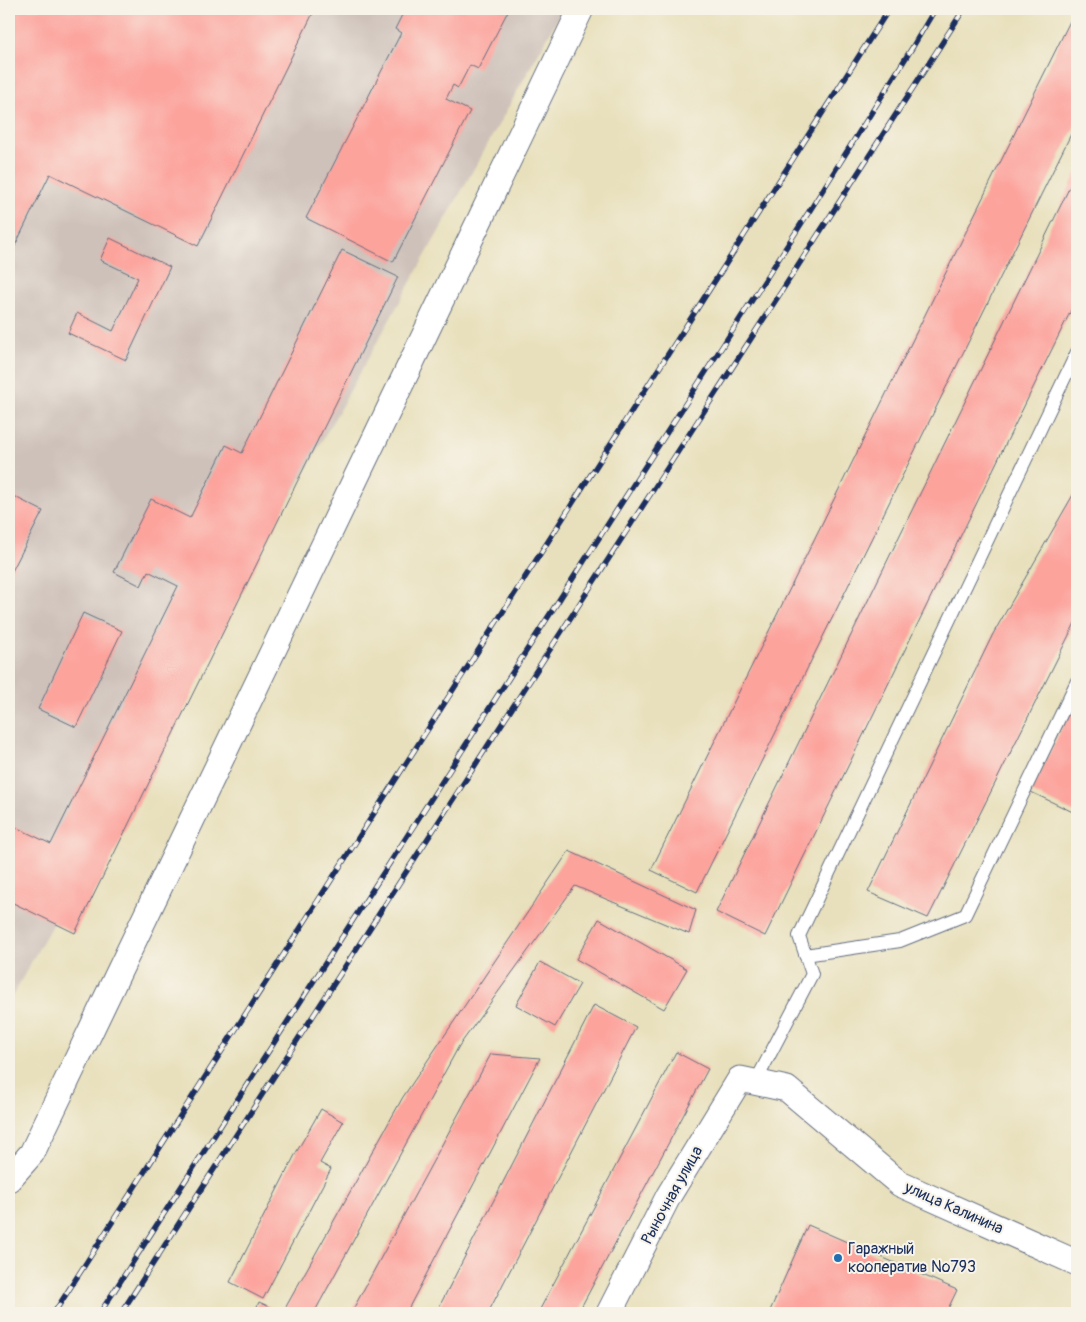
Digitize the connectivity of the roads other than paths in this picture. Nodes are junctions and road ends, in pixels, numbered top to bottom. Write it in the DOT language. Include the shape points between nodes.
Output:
graph roads {
  1 [pos="581,9"];
  2 [pos="1077,352"];
  3 [pos="1077,681"];
  4 [pos="806,955"];
  5 [pos="747,1081"];
  6 [pos="9,1179"];
  7 [pos="1077,1263"];
  8 [pos="609,1313"];
  1 -- 6 [label="street" via="32,1153"];
  2 -- 4 [label="lane" via="798,936"];
  3 -- 4 [label="lane" via="965,915 900,941"];
  4 -- 5 [label="lane" via="812,974"];
  5 -- 7 [label="street, улица Калинина" via="787,1089 900,1184"];
  5 -- 8 [label="street, Рыночная улица" via="669,1195"];
}
